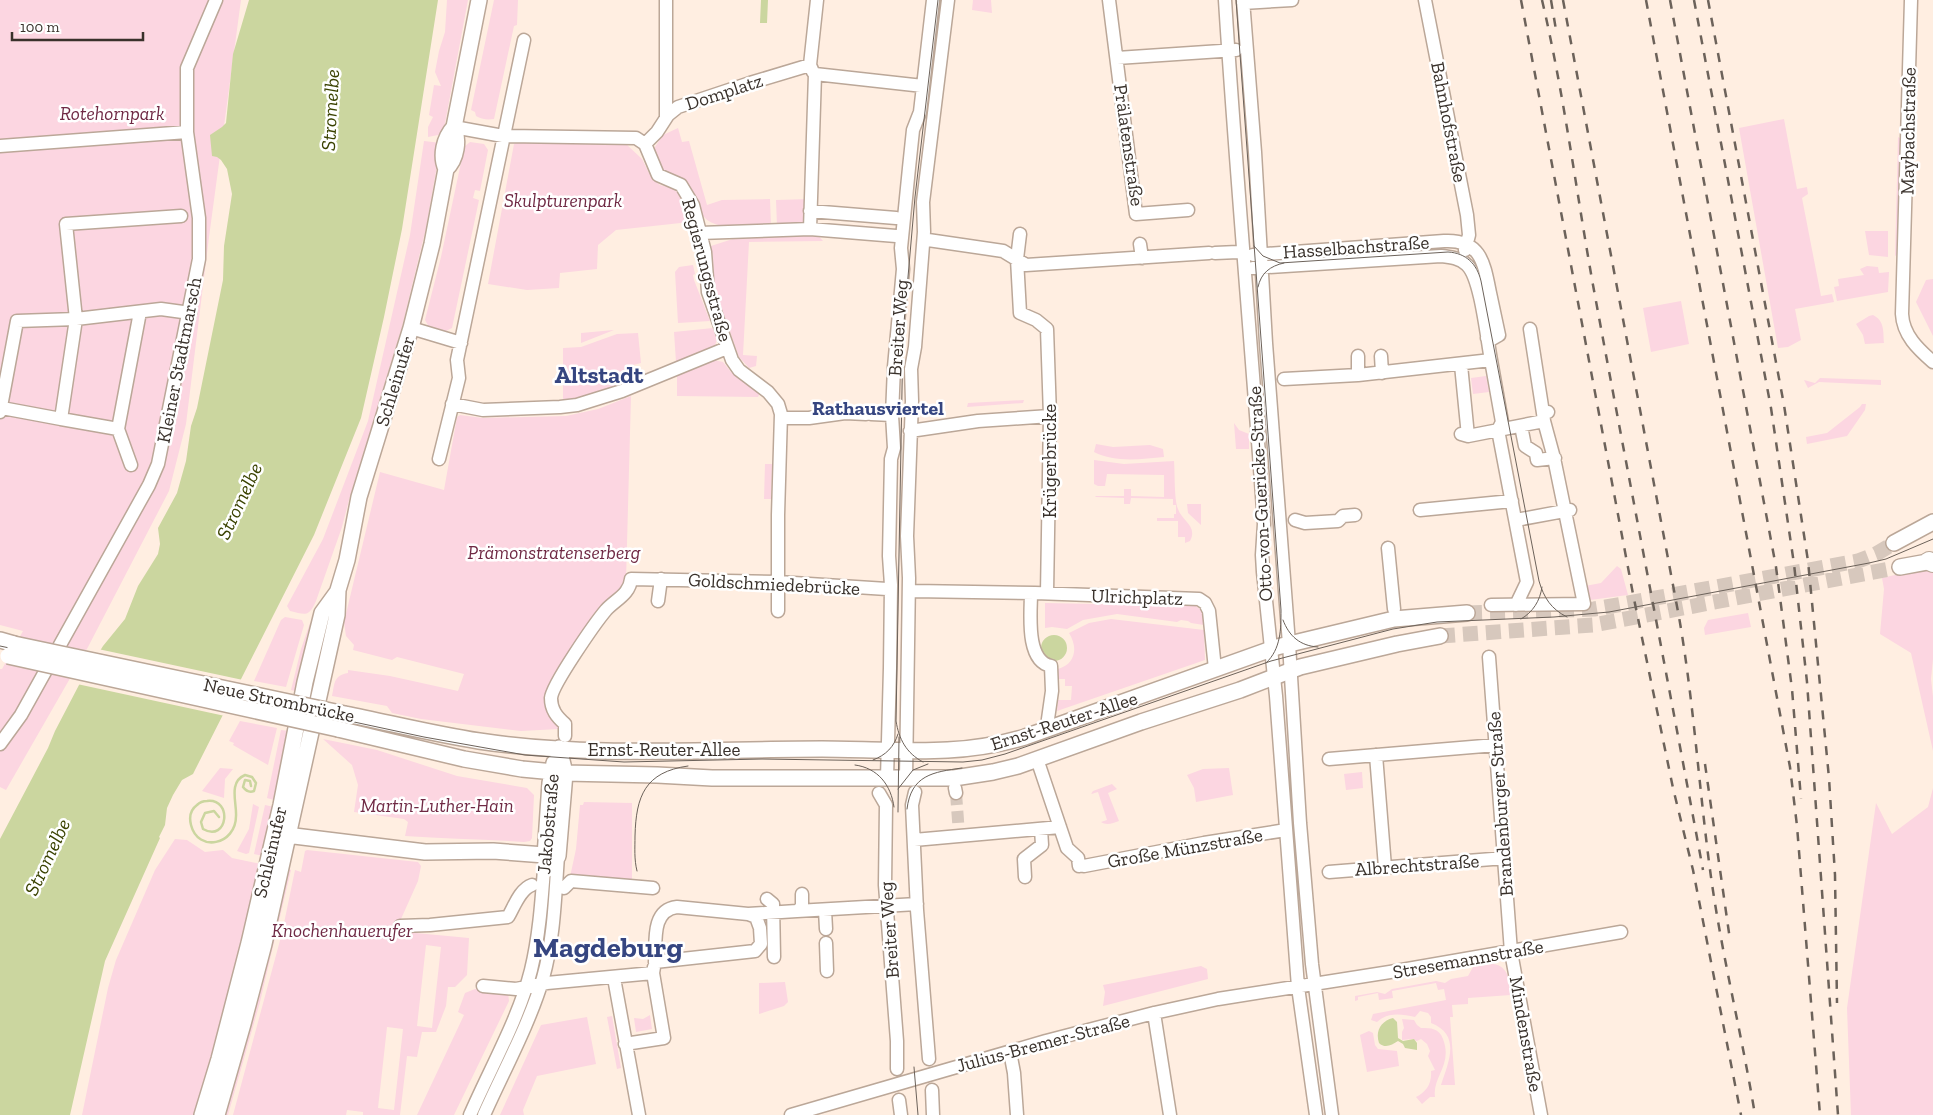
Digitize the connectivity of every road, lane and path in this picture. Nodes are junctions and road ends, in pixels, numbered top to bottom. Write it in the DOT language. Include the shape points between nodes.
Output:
graph roads {
  1 [pos="216,0"];
  2 [pos="479,0"];
  3 [pos="666,0"];
  4 [pos="817,0"];
  5 [pos="933,0"];
  6 [pos="948,0"];
  7 [pos="1109,0"];
  8 [pos="1226,0"];
  9 [pos="1292,0"];
  10 [pos="1425,0"];
  11 [pos="1911,0"];
  12 [pos="1243,2"];
  13 [pos="524,40"];
  14 [pos="1246,50"];
  15 [pos="1229,51"];
  16 [pos="1117,58"];
  17 [pos="813,69"];
  18 [pos="923,86"];
  19 [pos="666,117"];
  20 [pos="454,127"];
  21 [pos="187,132"];
  22 [pos="503,136"];
  23 [pos="645,144"];
  24 [pos="0,146"];
  25 [pos="854,209"];
  26 [pos="1188,210"];
  27 [pos="810,211"];
  28 [pos="181,216"];
  29 [pos="896,218"];
  30 [pos="810,229"];
  31 [pos="700,233"];
  32 [pos="854,233"];
  33 [pos="1020,234"];
  34 [pos="896,236"];
  35 [pos="928,240"];
  36 [pos="1140,244"];
  37 [pos="1466,244"];
  38 [pos="1241,254"];
  39 [pos="1260,254"];
  40 [pos="1142,258"];
  41 [pos="1017,259"];
  42 [pos="1464,262"];
  43 [pos="1246,268"];
  44 [pos="1261,268"];
  45 [pos="140,312"];
  46 [pos="190,312"];
  47 [pos="76,319"];
  48 [pos="411,328"];
  49 [pos="1530,329"];
  50 [pos="1487,338"];
  51 [pos="461,343"];
  52 [pos="1917,345"];
  53 [pos="727,348"];
  54 [pos="1933,352"];
  55 [pos="1358,356"];
  56 [pos="1381,356"];
  57 [pos="1491,360"];
  58 [pos="1933,362"];
  59 [pos="1461,365"];
  60 [pos="1371,375"];
  61 [pos="1284,379"];
  62 [pos="452,404"];
  63 [pos="1,410"];
  64 [pos="892,415"];
  65 [pos="1545,415"];
  66 [pos="1050,416"];
  67 [pos="782,418"];
  68 [pos="61,419"];
  69 [pos="1521,426"];
  70 [pos="118,429"];
  71 [pos="1498,430"];
  72 [pos="910,432"];
  73 [pos="1515,450"];
  74 [pos="1554,456"];
  75 [pos="439,459"];
  76 [pos="131,466"];
  77 [pos="1512,501"];
  78 [pos="1567,508"];
  79 [pos="1420,510"];
  80 [pos="1355,515"];
  81 [pos="1526,518"];
  82 [pos="1295,520"];
  83 [pos="1933,522"];
  84 [pos="1894,543"];
  85 [pos="1388,548"];
  86 [pos="1932,562"];
  87 [pos="1900,567"];
  88 [pos="661,579"];
  89 [pos="778,582"];
  90 [pos="887,589"];
  91 [pos="914,591"];
  92 [pos="1031,593"];
  93 [pos="1047,593"];
  94 [pos="658,601"];
  95 [pos="1491,605"];
  96 [pos="1516,605"];
  97 [pos="1394,609"];
  98 [pos="778,611"];
  99 [pos="1467,613"];
  100 [pos="1440,636"];
  101 [pos="1289,644"];
  102 [pos="5,648"];
  103 [pos="1270,650"];
  104 [pos="1489,657"];
  105 [pos="1215,669"];
  106 [pos="1290,671"];
  107 [pos="1273,677"];
  108 [pos="1048,719"];
  109 [pos="562,742"];
  110 [pos="0,744"];
  111 [pos="1496,745"];
  112 [pos="888,750"];
  113 [pos="907,751"];
  114 [pos="1376,755"];
  115 [pos="1037,759"];
  116 [pos="1329,759"];
  117 [pos="558,772"];
  118 [pos="887,778"];
  119 [pos="906,778"];
  120 [pos="916,792"];
  121 [pos="879,793"];
  122 [pos="1060,828"];
  123 [pos="1041,829"];
  124 [pos="1286,830"];
  125 [pos="281,834"];
  126 [pos="914,840"];
  127 [pos="552,856"];
  128 [pos="1504,858"];
  129 [pos="1385,867"];
  130 [pos="1329,872"];
  131 [pos="1025,877"];
  132 [pos="532,885"];
  133 [pos="564,888"];
  134 [pos="653,888"];
  135 [pos="802,894"];
  136 [pos="767,899"];
  137 [pos="917,904"];
  138 [pos="887,905"];
  139 [pos="825,910"];
  140 [pos="774,911"];
  141 [pos="797,911"];
  142 [pos="748,914"];
  143 [pos="400,926"];
  144 [pos="826,929"];
  145 [pos="1620,932"];
  146 [pos="826,943"];
  147 [pos="1511,952"];
  148 [pos="774,957"];
  149 [pos="654,967"];
  150 [pos="827,971"];
  151 [pos="614,978"];
  152 [pos="541,984"];
  153 [pos="1314,985"];
  154 [pos="483,986"];
  155 [pos="1298,987"];
  156 [pos="525,988"];
  157 [pos="1154,1013"];
  158 [pos="625,1044"];
  159 [pos="1010,1052"];
  160 [pos="929,1059"];
  161 [pos="897,1069"];
  162 [pos="932,1090"];
  163 [pos="900,1100"];
  164 [pos="202,1115"];
  165 [pos="217,1115"];
  166 [pos="470,1115"];
  167 [pos="484,1115"];
  168 [pos="639,1115"];
  169 [pos="791,1115"];
  170 [pos="901,1115"];
  171 [pos="933,1115"];
  172 [pos="1017,1115"];
  173 [pos="1170,1115"];
  174 [pos="1316,1115"];
  175 [pos="1332,1115"];
  176 [pos="1541,1115"];
  1 -- 21 [label="street, Kleiner Stadtmarsch" via="187,68"];
  2 -- 20 [label="main road, Schleinufer"];
  3 -- 19 [label="street, Domplatz"];
  4 -- 17 [label="street"];
  5 -- 18 [label="street, Breiter Weg"];
  6 -- 72 [label="street, Breiter Weg" via="923,202 924,232 911,369"];
  7 -- 16 [label="street"];
  8 -- 15 [label="street, Otto-von-Guericke-Straße"];
  9 -- 12 [label="street"];
  10 -- 37 [label="street, Bahnhofstraße" via="1466,208 1469,235"];
  11 -- 52 [label="street, Maybachstraße" via="1902,319 1906,333"];
  12 -- 14 [label="street, Otto-von-Guericke-Straße"];
  13 -- 22 [label="street"];
  14 -- 15 [label="street"];
  14 -- 39 [label="street, Otto-von-Guericke-Straße"];
  15 -- 16 [label="street"];
  15 -- 38 [label="street, Otto-von-Guericke-Straße"];
  16 -- 26 [label="street, Prälatenstraße" via="1136,214"];
  17 -- 18 [label="street"];
  17 -- 19 [label="street, Domplatz" via="681,106"];
  17 -- 27 [label="street"];
  18 -- 64 [label="street, Breiter Weg" via="920,112 913,132 901,248 903,266"];
  19 -- 23 [label="street"];
  20 -- 22 [label="street"];
  20 -- 48 [label="main road, Schleinufer" via="458,137 453,164 446,170"];
  21 -- 24 [label="street"];
  21 -- 46 [label="street, Kleiner Stadtmarsch" via="199,218 199,259"];
  22 -- 23 [label="street" via="632,137"];
  22 -- 51 [label="street"];
  23 -- 31 [label="street, Regierungsstraße" via="657,174 679,183 686,191"];
  25 -- 27 [label="street"];
  25 -- 29 [label="street"];
  25 -- 32 [label="street"];
  27 -- 30 [label="street"];
  28 -- 47 [label="street" via="66,224"];
  30 -- 31 [label="street"];
  30 -- 32 [label="street"];
  31 -- 53 [label="street, Regierungsstraße" via="708,292"];
  32 -- 34 [label="street"];
  33 -- 41 [label="street"];
  35 -- 41 [label="street, Hasselbachstraße" via="1003,251"];
  36 -- 40 [label="street"];
  37 -- 39 [label="street, Hasselbachstraße" via="1444,241"];
  37 -- 42 [label="street, Bahnhofstraße"];
  37 -- 50 [label="street" via="1475,250 1483,264 1500,335"];
  38 -- 39 [label="street, Hasselbachstraße"];
  38 -- 40 [label="street, Hasselbachstraße"];
  38 -- 43 [label="street, Otto-von-Guericke-Straße"];
  39 -- 44 [label="street, Otto-von-Guericke-Straße"];
  40 -- 41 [label="street, Hasselbachstraße" via="1094,265 1026,265"];
  41 -- 66 [label="street, Krügerbrücke" via="1020,313 1047,329"];
  42 -- 44 [label="street, Hasselbachstraße" via="1436,256"];
  42 -- 50 [label="street" via="1475,279"];
  43 -- 44 [label="street, Hasselbachstraße"];
  43 -- 103 [label="street, Otto-von-Guericke-Straße"];
  44 -- 101 [label="street, Otto-von-Guericke-Straße"];
  45 -- 46 [label="street" via="162,309"];
  45 -- 47 [label="street"];
  45 -- 70 [label="street"];
  46 -- 110 [label="street, Kleiner Stadtmarsch" via="154,475 21,715"];
  47 -- 63 [label="street" via="17,321"];
  47 -- 68 [label="street"];
  48 -- 51 [label="street"];
  48 -- 125 [label="main road, Schleinufer" via="361,490 338,590 337,615"];
  49 -- 65 [label="street"];
  50 -- 57 [label="street"];
  51 -- 62 [label="street" via="457,360 459,378"];
  52 -- 54 [label="street"];
  52 -- 58 [label="street, Maybachstraße"];
  53 -- 62 [label="street" via="622,391 577,405 483,410"];
  53 -- 67 [label="street, Regierungsstraße" via="736,366 775,400"];
  55 -- 60 [label="street"];
  56 -- 60 [label="street"];
  57 -- 59 [label="street"];
  57 -- 71 [label="street" via="1502,422"];
  59 -- 60 [label="street"];
  59 -- 71 [label="street" via="1465,435"];
  60 -- 61 [label="street"];
  62 -- 75 [label="street"];
  63 -- 68 [label="street"];
  64 -- 67 [label="street" via="845,413"];
  64 -- 112 [label="street, Breiter Weg"];
  65 -- 69 [label="street"];
  65 -- 74 [label="street"];
  66 -- 72 [label="street" via="978,421"];
  66 -- 93 [label="street, Krügerbrücke"];
  67 -- 89 [label="street, Regierungsstraße"];
  68 -- 70 [label="street"];
  69 -- 71 [label="street"];
  69 -- 73 [label="street"];
  70 -- 76 [label="street"];
  71 -- 73 [label="street"];
  72 -- 113 [label="street, Breiter Weg"];
  73 -- 74 [label="street" via="1536,453 1538,460"];
  73 -- 77 [label="street"];
  74 -- 78 [label="street"];
  77 -- 79 [label="street"];
  77 -- 81 [label="street"];
  78 -- 81 [label="street"];
  78 -- 96 [label="street" via="1584,604"];
  80 -- 82 [label="street" via="1343,516 1338,521 1305,523"];
  81 -- 96 [label="street" via="1528,582"];
  83 -- 84 [label="main road"];
  85 -- 97 [label="street"];
  86 -- 87 [label="main road"];
  88 -- 89 [label="street, Goldschmiedebrücke"];
  88 -- 94 [label="street, Goldschmiedebrücke"];
  88 -- 109 [label="street, Goldschmiedebrücke" via="631,578 628,590 606,611 552,692 552,708 565,724"];
  89 -- 90 [label="street, Goldschmiedebrücke"];
  89 -- 98 [label="street, Regierungsstraße"];
  91 -- 92 [label="street, Ulrichplatz"];
  92 -- 93 [label="street, Ulrichplatz"];
  92 -- 108 [label="street" via="1032,646 1040,660 1051,666"];
  93 -- 105 [label="street, Ulrichplatz" via="1199,599 1209,611"];
  95 -- 96 [label="street"];
  99 -- 101 [label="main road, Ernst-Reuter-Allee" via="1394,619"];
  100 -- 106 [label="main road, Ernst-Reuter-Allee"];
  101 -- 103 [label="main road, Ernst-Reuter-Allee"];
  101 -- 106 [label="street, Otto-von-Guericke-Straße"];
  101 -- 107 [label="street" via="1286,656"];
  102 -- 109 [label="main road, Neue Strombrücke, bridge" via="479,741"];
  102 -- 117 [label="main road, Neue Strombrücke, bridge" via="464,759"];
  103 -- 105 [label="main road, Ernst-Reuter-Allee"];
  103 -- 107 [label="street, Otto-von-Guericke-Straße"];
  104 -- 111 [label="street, Brandenburger Straße"];
  105 -- 113 [label="main road, Ernst-Reuter-Allee" via="1005,743 959,751"];
  106 -- 107 [label="main road, Ernst-Reuter-Allee"];
  106 -- 153 [label="street, Otto-von-Guericke-Straße"];
  107 -- 115 [label="main road, Ernst-Reuter-Allee"];
  107 -- 124 [label="street, Otto-von-Guericke-Straße"];
  109 -- 112 [label="main road, Ernst-Reuter-Allee" via="600,750"];
  109 -- 117 [label="main road, Jakobstraße"];
  111 -- 114 [label="street"];
  111 -- 128 [label="street, Brandenburger Straße"];
  112 -- 113 [label="main road, Ernst-Reuter-Allee"];
  112 -- 118 [label="street, Breiter Weg"];
  113 -- 119 [label="street, Breiter Weg"];
  114 -- 116 [label="street"];
  114 -- 129 [label="street"];
  115 -- 119 [label="main road, Ernst-Reuter-Allee" via="971,776"];
  115 -- 122 [label="street"];
  117 -- 118 [label="main road, Ernst-Reuter-Allee" via="712,778"];
  117 -- 127 [label="main road, Jakobstraße"];
  118 -- 119 [label="main road, Ernst-Reuter-Allee"];
  120 -- 126 [label="street, Breiter Weg" via="912,804"];
  121 -- 138 [label="street, Breiter Weg" via="886,805"];
  122 -- 123 [label="street"];
  122 -- 124 [label="street, Große Münzstraße" via="1067,848 1082,866"];
  123 -- 126 [label="street"];
  123 -- 131 [label="street" via="1042,845 1024,859"];
  124 -- 155 [label="street, Otto-von-Guericke-Straße"];
  125 -- 127 [label="main road" via="424,852 493,851"];
  125 -- 164 [label="main road, Schleinufer"];
  125 -- 165 [label="main road, Schleinufer" via="248,1007"];
  126 -- 137 [label="street, Breiter Weg"];
  127 -- 152 [label="street, Jakobstraße" via="551,934"];
  127 -- 156 [label="street, Jakobstraße"];
  128 -- 129 [label="street, Albrechtstraße"];
  128 -- 147 [label="street, Brandenburger Straße"];
  129 -- 130 [label="street, Albrechtstraße"];
  132 -- 143 [label="street" via="521,894 508,917"];
  133 -- 134 [label="street" via="571,882"];
  135 -- 141 [label="street" via="802,907"];
  136 -- 140 [label="street" via="773,904"];
  137 -- 138 [label="street"];
  137 -- 160 [label="street, Breiter Weg"];
  138 -- 139 [label="street"];
  138 -- 161 [label="street, Breiter Weg" via="898,1044"];
  139 -- 141 [label="street"];
  139 -- 144 [label="street"];
  140 -- 141 [label="street"];
  140 -- 142 [label="street"];
  140 -- 148 [label="street"];
  142 -- 149 [label="street" via="677,907 669,909 658,924"];
  142 -- 149 [label="street" via="755,916 760,928 760,945 754,951"];
  145 -- 147 [label="street, Stresemannstraße"];
  146 -- 150 [label="street"];
  147 -- 153 [label="street, Stresemannstraße"];
  147 -- 176 [label="street, Mindenstraße"];
  149 -- 151 [label="street"];
  149 -- 158 [label="street" via="664,1038"];
  151 -- 152 [label="street"];
  151 -- 158 [label="street"];
  152 -- 156 [label="street"];
  152 -- 167 [label="street, Jakobstraße"];
  153 -- 155 [label="street"];
  153 -- 175 [label="street, Otto-von-Guericke-Straße"];
  154 -- 156 [label="street"];
  155 -- 157 [label="street, Julius-Bremer-Straße"];
  155 -- 174 [label="street, Otto-von-Guericke-Straße"];
  156 -- 166 [label="street, Jakobstraße"];
  157 -- 159 [label="street, Julius-Bremer-Straße"];
  157 -- 173 [label="street"];
  158 -- 168 [label="street"];
  159 -- 169 [label="street, Julius-Bremer-Straße"];
  159 -- 172 [label="street"];
  162 -- 171 [label="street"];
  163 -- 170 [label="street"];
}
